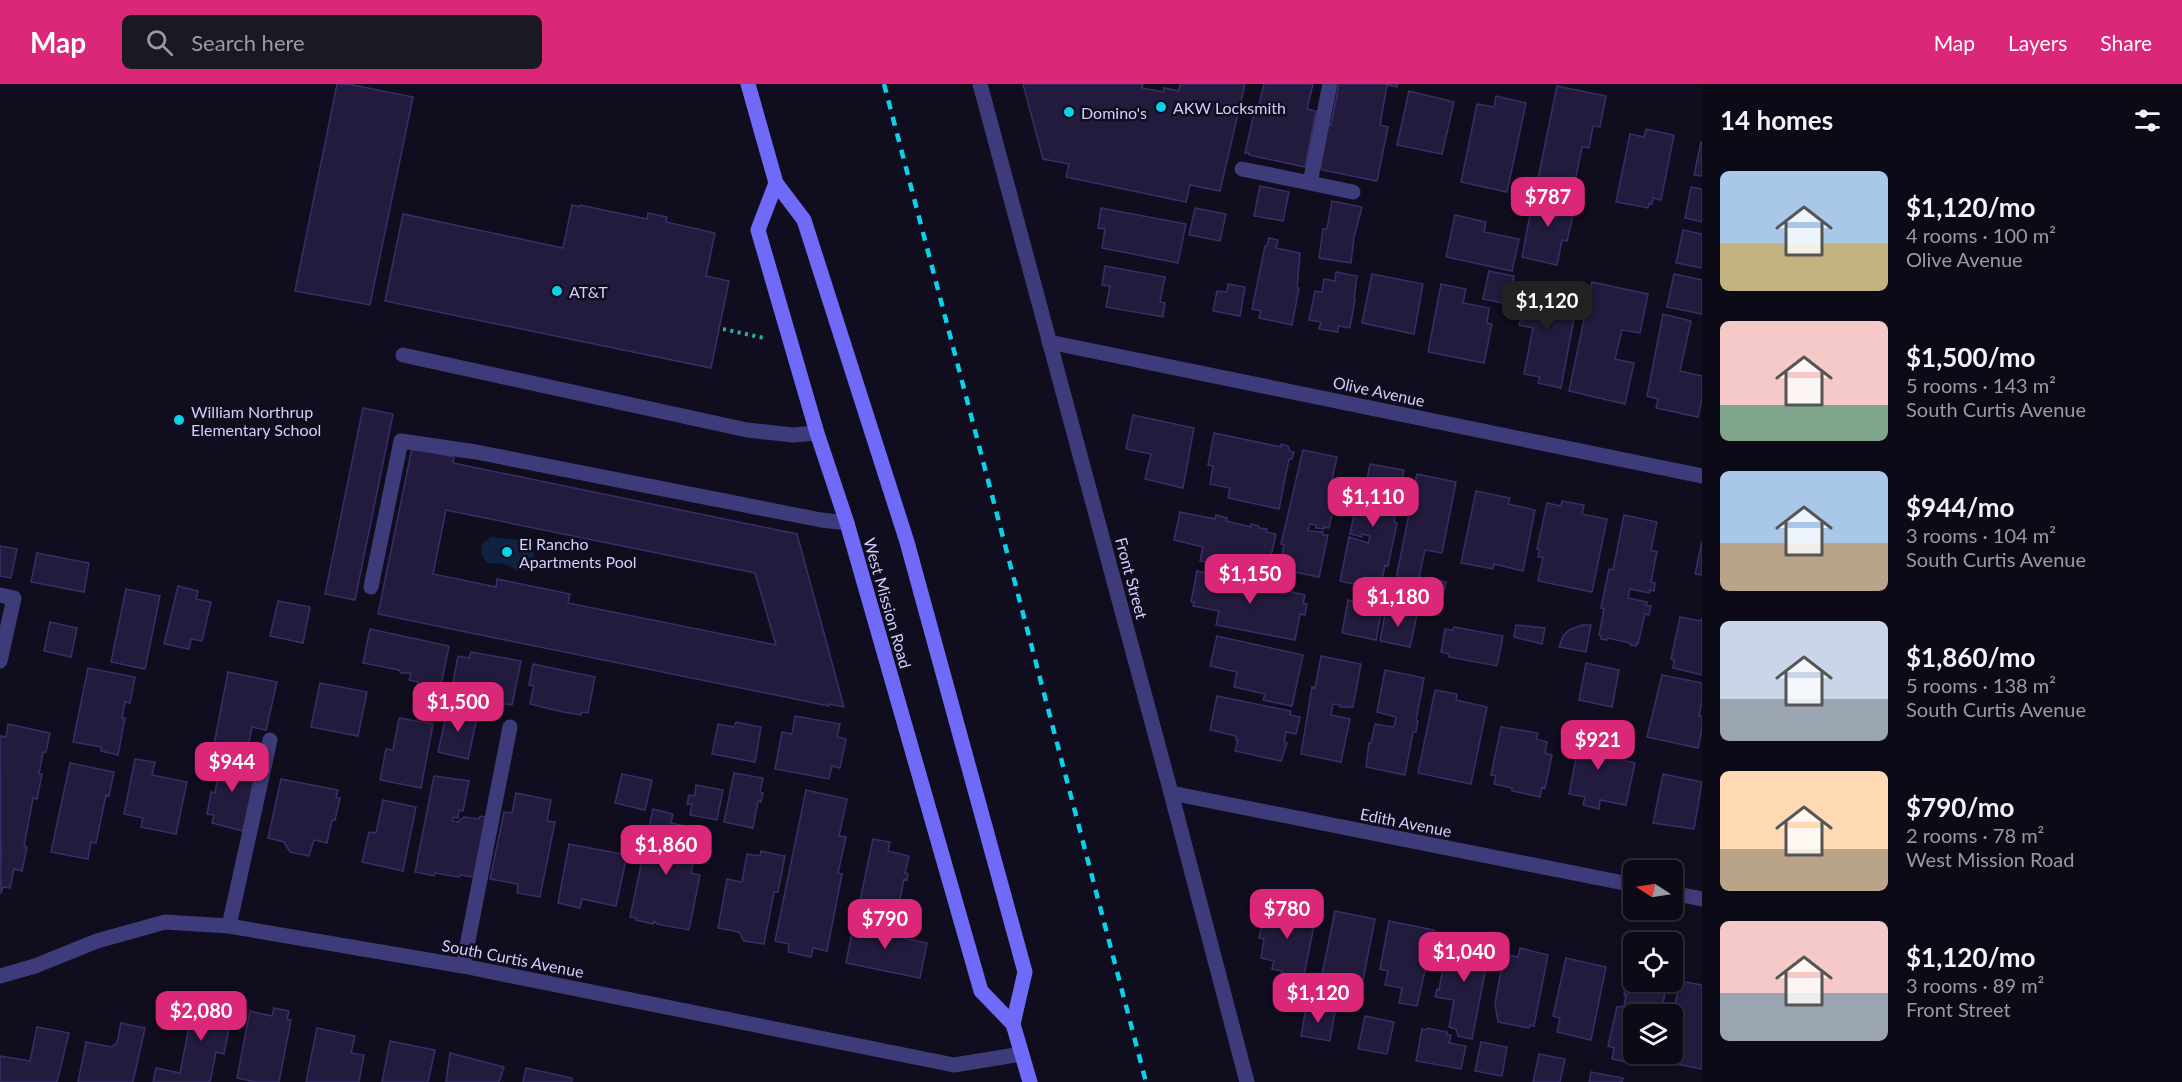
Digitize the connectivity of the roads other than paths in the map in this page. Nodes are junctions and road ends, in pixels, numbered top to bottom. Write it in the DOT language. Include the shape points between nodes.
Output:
graph roads {
  1 [pos="748,84"];
  2 [pos="980,84"];
  3 [pos="1330,84"];
  4 [pos="1242,169"];
  5 [pos="776,183"];
  6 [pos="1310,183"];
  7 [pos="1353,192"];
  8 [pos="1049,342"];
  9 [pos="404,355"];
  10 [pos="817,433"];
  11 [pos="1702,476"];
  12 [pos="847,523"];
  13 [pos="371,586"];
  14 [pos="0,595"];
  15 [pos="0,662"];
  16 [pos="510,728"];
  17 [pos="270,740"];
  18 [pos="1172,793"];
  19 [pos="1623,883"];
  20 [pos="1683,895"];
  21 [pos="1702,899"];
  22 [pos="229,926"];
  23 [pos="463,966"];
  24 [pos="0,976"];
  25 [pos="1013,1024"];
  26 [pos="1022,1054"];
  27 [pos="1030,1082"];
  28 [pos="1246,1082"];
  1 -- 5 [label="main road, West Mission Road"];
  2 -- 8 [label="street, Front Street"];
  3 -- 6 [label="street"];
  4 -- 6 [label="street"];
  5 -- 10 [label="main road, West Mission Road" via="758,230"];
  5 -- 25 [label="main road, West Mission Road" via="804,220 907,542 1025,972"];
  6 -- 7 [label="street"];
  8 -- 11 [label="street, Olive Avenue"];
  8 -- 18 [label="street, Front Street"];
  9 -- 10 [label="street" via="747,430 793,435"];
  10 -- 12 [label="main road, West Mission Road"];
  12 -- 13 [label="street" via="401,441"];
  12 -- 25 [label="main road, West Mission Road" via="981,991"];
  14 -- 15 [label="street" via="14,598"];
  16 -- 23 [label="street"];
  17 -- 22 [label="street"];
  18 -- 19 [label="street, Edith Avenue"];
  18 -- 28 [label="street, Front Street"];
  20 -- 21 [label="street"];
  22 -- 23 [label="street, South Curtis Avenue"];
  22 -- 24 [label="street, South Curtis Avenue" via="165,922 97,940"];
  23 -- 26 [label="street, South Curtis Avenue" via="954,1065"];
  25 -- 26 [label="main road, West Mission Road"];
  26 -- 27 [label="main road, West Mission Road"];
}
